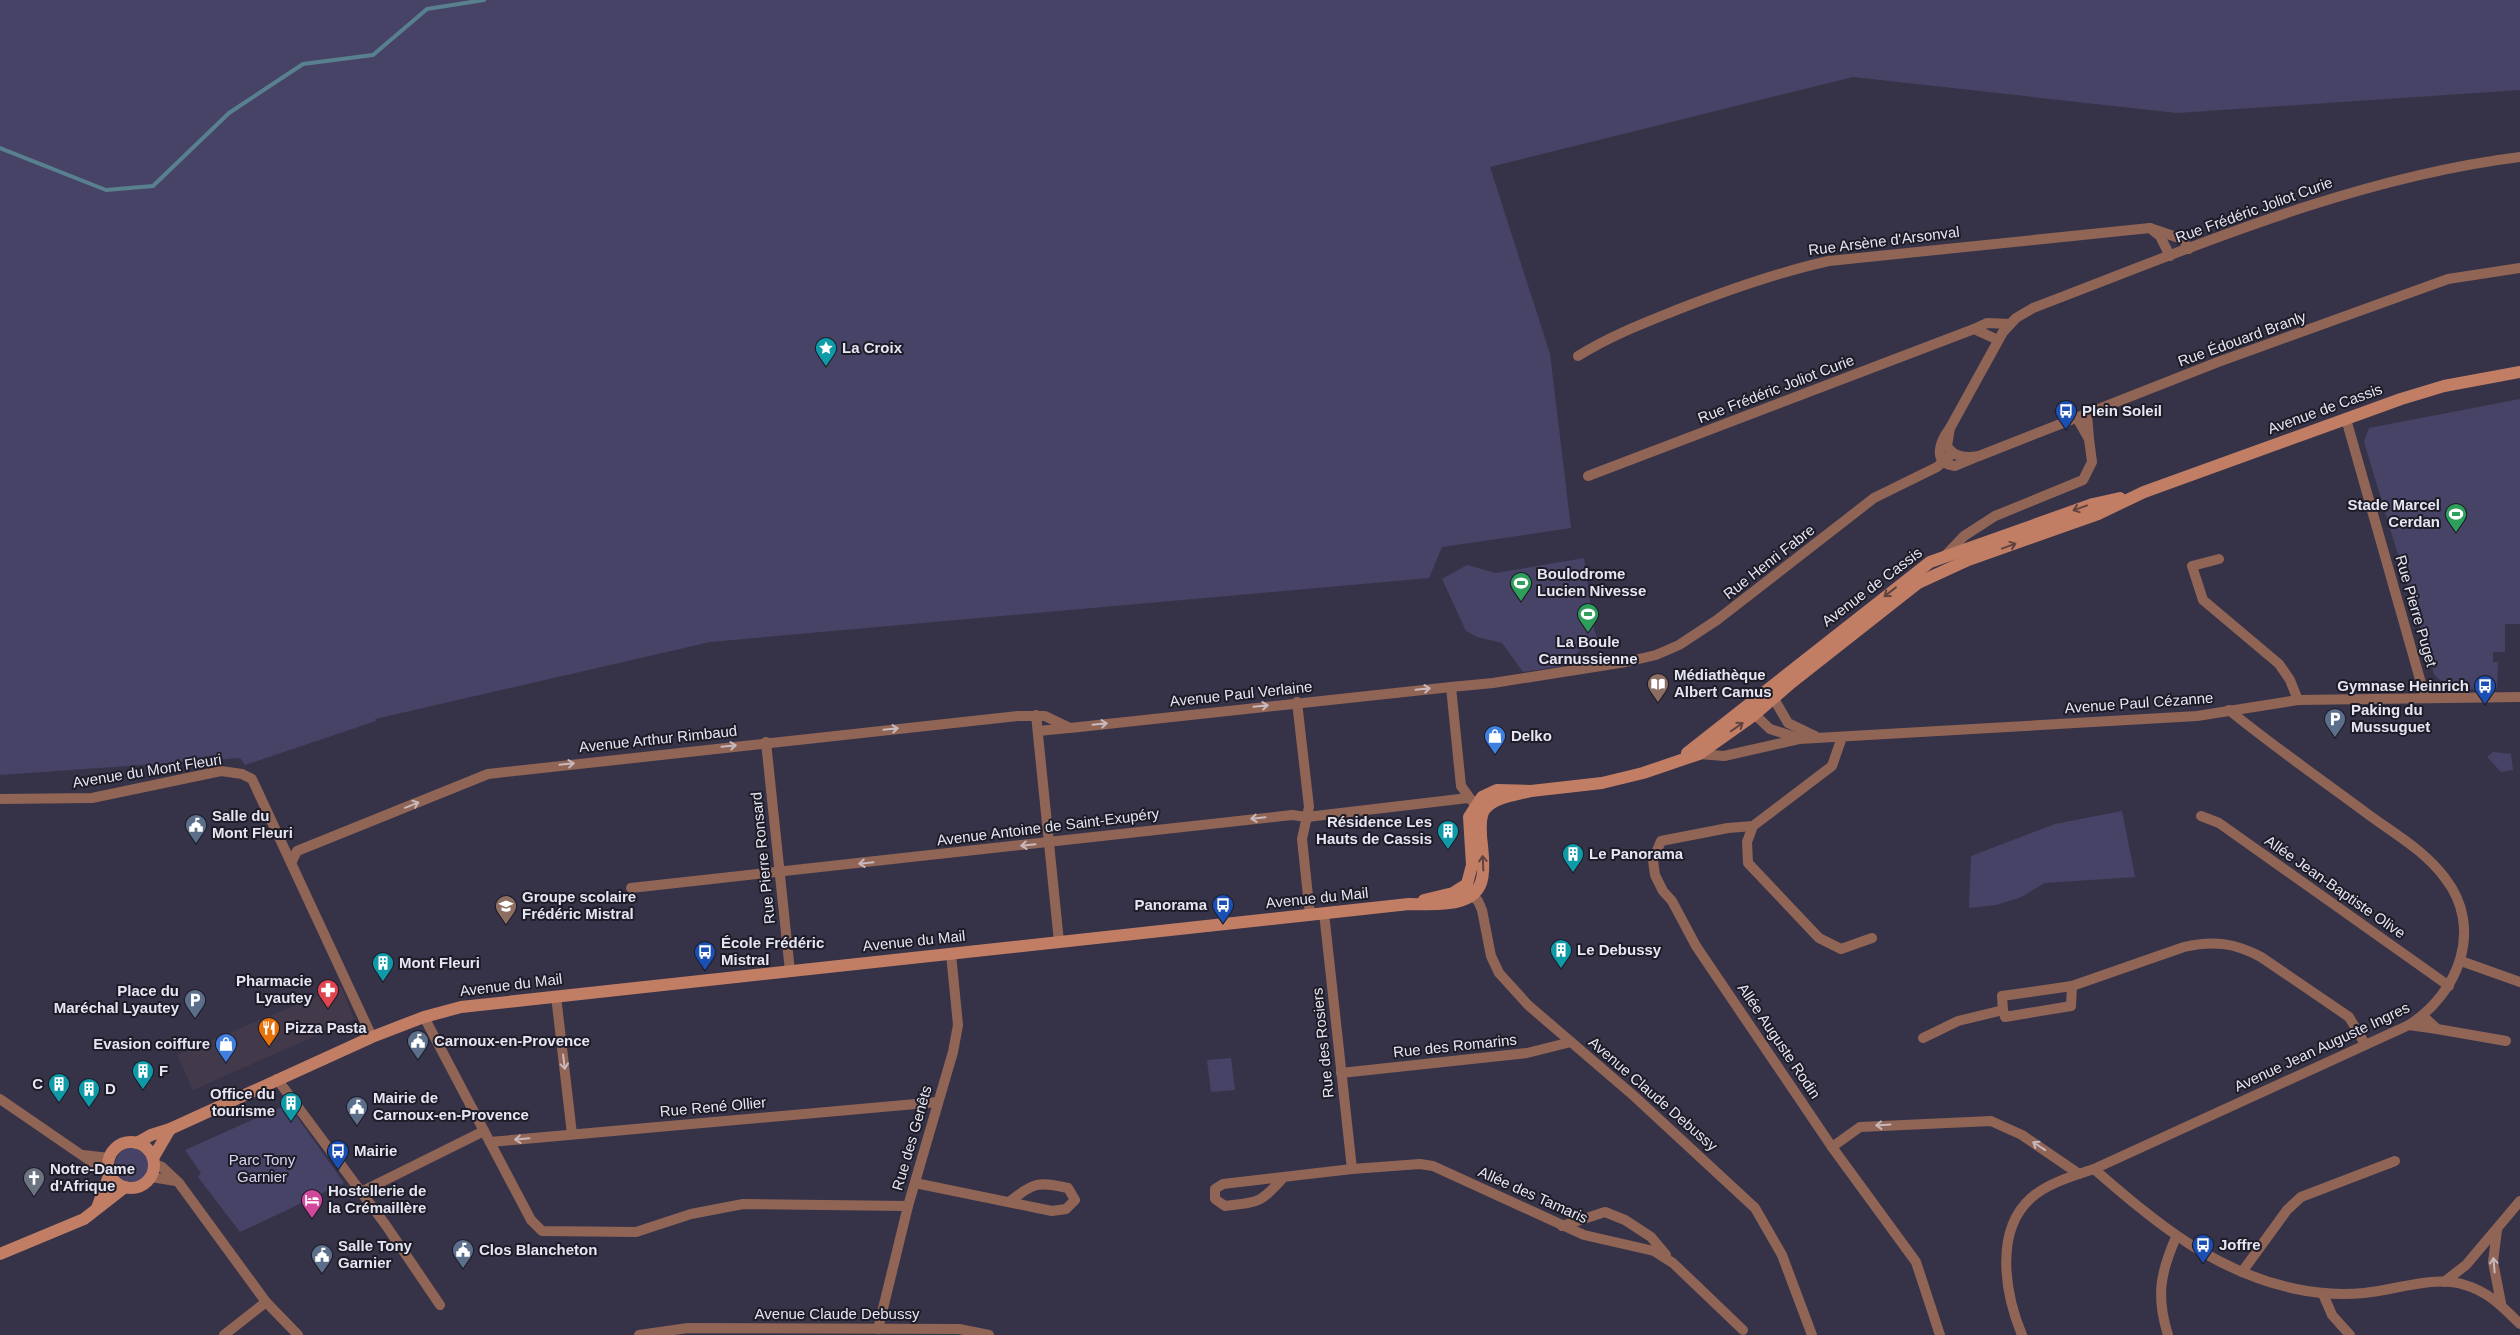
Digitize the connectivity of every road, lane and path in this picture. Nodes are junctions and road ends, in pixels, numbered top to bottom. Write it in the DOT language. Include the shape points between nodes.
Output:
graph roads {
  1 [pos="2520,157"];
  2 [pos="2150,228"];
  3 [pos="2189,249"];
  4 [pos="2170,256"];
  5 [pos="2520,268"];
  6 [pos="2010,324"];
  7 [pos="1974,329"];
  8 [pos="1998,340"];
  9 [pos="1578,356"];
  10 [pos="2520,372"];
  11 [pos="2082,416"];
  12 [pos="2346,419"];
  13 [pos="1950,428"];
  14 [pos="1953,453"];
  15 [pos="1979,456"];
  16 [pos="1944,462"];
  17 [pos="1588,476"];
  18 [pos="2144,492"];
  19 [pos="1980,526"];
  20 [pos="1978,544"];
  21 [pos="1945,556"];
  22 [pos="2219,559"];
  23 [pos="1968,560"];
  24 [pos="1604,666"];
  25 [pos="1451,687"];
  26 [pos="1771,693"];
  27 [pos="2425,696"];
  28 [pos="2520,697"];
  29 [pos="2298,700"];
  30 [pos="1297,702"];
  31 [pos="2228,710"];
  32 [pos="1750,711"];
  33 [pos="1036,715"];
  34 [pos="1070,728"];
  35 [pos="1038,731"];
  36 [pos="1842,737"];
  37 [pos="1799,738"];
  38 [pos="1820,738"];
  39 [pos="766,742"];
  40 [pos="1699,754"];
  41 [pos="1680,760"];
  42 [pos="0,799"];
  43 [pos="1476,804"];
  44 [pos="2201,816"];
  45 [pos="1307,818"];
  46 [pos="1318,826"];
  47 [pos="1753,826"];
  48 [pos="1049,841"];
  49 [pos="285,849"];
  50 [pos="297,852"];
  51 [pos="291,862"];
  52 [pos="779,872"];
  53 [pos="631,888"];
  54 [pos="1468,892"];
  55 [pos="1324,913"];
  56 [pos="1310,915"];
  57 [pos="1872,938"];
  58 [pos="1059,942"];
  59 [pos="951,954"];
  60 [pos="2461,962"];
  61 [pos="790,971"];
  62 [pos="2520,982"];
  63 [pos="2072,986"];
  64 [pos="2449,986"];
  65 [pos="556,996"];
  66 [pos="2004,1010"];
  67 [pos="2423,1016"];
  68 [pos="424,1017"];
  69 [pos="2409,1024"];
  70 [pos="2437,1029"];
  71 [pos="372,1037"];
  72 [pos="1923,1038"];
  73 [pos="2506,1041"];
  74 [pos="1570,1042"];
  75 [pos="2365,1044"];
  76 [pos="1341,1073"];
  77 [pos="277,1079"];
  78 [pos="0,1099"];
  79 [pos="938,1102"];
  80 [pos="170,1129"];
  81 [pos="484,1130"];
  82 [pos="572,1134"];
  83 [pos="490,1142"];
  84 [pos="137,1143"];
  85 [pos="1832,1147"];
  86 [pos="153,1161"];
  87 [pos="2395,1161"];
  88 [pos="109,1166"];
  89 [pos="1352,1169"];
  90 [pos="2094,1169"];
  91 [pos="2079,1174"];
  92 [pos="151,1177"];
  93 [pos="1283,1178"];
  94 [pos="180,1183"];
  95 [pos="915,1183"];
  96 [pos="126,1187"];
  97 [pos="361,1192"];
  98 [pos="2520,1201"];
  99 [pos="1009,1202"];
  100 [pos="908,1206"];
  101 [pos="96,1208"];
  102 [pos="1562,1226"];
  103 [pos="2497,1228"];
  104 [pos="2176,1237"];
  105 [pos="0,1254"];
  106 [pos="1674,1263"];
  107 [pos="2242,1272"];
  108 [pos="2444,1282"];
  109 [pos="2323,1294"];
  110 [pos="266,1302"];
  111 [pos="2501,1303"];
  112 [pos="440,1305"];
  113 [pos="2520,1324"];
  114 [pos="878,1329"];
  115 [pos="1743,1330"];
  116 [pos="682,1332"];
  117 [pos="224,1335"];
  118 [pos="298,1335"];
  119 [pos="640,1335"];
  120 [pos="989,1335"];
  121 [pos="1812,1335"];
  122 [pos="1940,1335"];
  123 [pos="2022,1335"];
  124 [pos="2168,1335"];
  125 [pos="2350,1335"];
  1 -- 3 [label="street, Rue Frédéric Joliot Curie" via="2323,200"];
  2 -- 3 [label="street, Rue Arsène d'Arsonval" via="2182,239"];
  2 -- 4 [label="street" via="2160,236"];
  2 -- 9 [label="street, Rue Arsène d'Arsonval" via="1829,261 1792,269 1608,337"];
  3 -- 4 [label="street, Rue Frédéric Joliot Curie"];
  4 -- 6 [label="street, Rue Frédéric Joliot Curie" via="2034,308"];
  5 -- 11 [label="street, Rue Édouard Branly" via="2448,279 2218,362"];
  6 -- 7 [label="street, Rue Frédéric Joliot Curie" via="1987,322"];
  6 -- 8 [label="street, Rue Frédéric Joliot Curie"];
  7 -- 8 [label="street"];
  7 -- 17 [label="street, Rue Frédéric Joliot Curie"];
  8 -- 13 [label="street"];
  10 -- 12 [label="main road, Avenue de Cassis" via="2444,386"];
  11 -- 15 [label="street, Rue Édouard Branly"];
  11 -- 19 [label="street" via="2092,462 2083,480 1995,516"];
  12 -- 18 [label="main road, Avenue de Cassis"];
  12 -- 27 [label="street, Rue Pierre Puget"];
  13 -- 14 [label="street" via="1948,446"];
  13 -- 16 [label="street" via="1940,446 1939,455"];
  14 -- 15 [label="street, Rue Édouard Branly" via="1964,457"];
  14 -- 16 [label="street, Rue Henri Fabre"];
  15 -- 16 [label="street, Rue Édouard Branly" via="1955,466"];
  16 -- 24 [label="street, Rue Henri Fabre" via="1874,498 1694,637 1656,655"];
  18 -- 20 [label="main road, Avenue de Cassis, one-way" via="2093,504"];
  23 -- 18 [label="main road, Avenue de Cassis, one-way" via="2098,514"];
  19 -- 20 [label="street" via="1976,534"];
  19 -- 21 [label="street" via="1964,536"];
  20 -- 21 [label="main road, Avenue de Cassis"];
  20 -- 23 [label="street" via="1976,552"];
  21 -- 26 [label="main road, Avenue de Cassis, one-way" via="1919,569"];
  22 -- 29 [label="street" via="2192,566 2203,600 2279,664"];
  23 -- 26 [label="main road, Avenue de Cassis" via="1918,583"];
  24 -- 25 [label="street, Avenue Paul Verlaine"];
  30 -- 25 [label="street, Avenue Paul Verlaine, one-way"];
  25 -- 43 [label="street" via="1461,786"];
  26 -- 32 [label="main road, Avenue de Cassis"];
  26 -- 38 [label="street, Avenue Paul Cézanne" via="1788,723"];
  27 -- 28 [label="street, Avenue Paul Cézanne"];
  27 -- 29 [label="street, Avenue Paul Cézanne"];
  29 -- 31 [label="street, Avenue Paul Cézanne"];
  34 -- 30 [label="street, Avenue Paul Verlaine, one-way"];
  30 -- 45 [label="street" via="1309,807"];
  31 -- 36 [label="street, Avenue Paul Cézanne" via="2191,716"];
  31 -- 60 [label="street, Avenue Jean Auguste Ingres" via="2432,862 2455,895 2461,913"];
  32 -- 37 [label="street, Avenue Paul Cézanne" via="1770,729"];
  40 -- 32 [label="main road, Avenue de Cassis, one-way"];
  32 -- 41 [label="main road, Avenue de Cassis"];
  33 -- 34 [label="street, Avenue Paul Verlaine"];
  33 -- 35 [label="street"];
  39 -- 33 [label="street, Avenue Arthur Rimbaud, one-way"];
  34 -- 35 [label="street"];
  35 -- 48 [label="street"];
  36 -- 38 [label="street, Avenue Paul Cézanne"];
  36 -- 47 [label="street" via="1832,766"];
  37 -- 38 [label="street, Avenue Paul Cézanne"];
  37 -- 40 [label="street, Avenue Paul Cézanne" via="1724,756"];
  50 -- 39 [label="street, Avenue Arthur Rimbaud, one-way" via="488,774"];
  39 -- 52 [label="street, Rue Pierre Ronsard"];
  40 -- 41 [label="main road, Avenue de Cassis"];
  41 -- 43 [label="main road, Avenue de Cassis" via="1643,774 1611,780 1531,791 1497,790 1482,796"];
  42 -- 49 [label="street, Avenue du Mont Fleuri" via="92,798 201,774 231,772 252,779"];
  43 -- 45 [label="street, Avenue Antoine de Saint-Exupéry"];
  43 -- 54 [label="main road" via="1483,871 1479,886"];
  44 -- 64 [label="street, Allée Jean-Baptiste Olive" via="2218,823"];
  45 -- 46 [label="street"];
  45 -- 48 [label="street, Avenue Antoine de Saint-Exupéry, one-way" via="1292,815"];
  45 -- 56 [label="street" via="1302,839"];
  47 -- 57 [label="street" via="1747,842 1748,862 1819,938 1840,949"];
  47 -- 85 [label="street, Allée Auguste Rodin" via="1661,840 1653,860 1655,875 1696,946"];
  48 -- 52 [label="street, Avenue Antoine de Saint-Exupéry, one-way"];
  48 -- 58 [label="street"];
  49 -- 50 [label="street"];
  49 -- 51 [label="street, Avenue du Mont Fleuri"];
  50 -- 51 [label="street"];
  51 -- 71 [label="street, Avenue du Mont Fleuri"];
  52 -- 53 [label="street, Avenue Antoine de Saint-Exupéry"];
  52 -- 61 [label="street, Rue Pierre Ronsard"];
  54 -- 55 [label="main road, Avenue du Mail" via="1458,903 1409,904"];
  54 -- 74 [label="street, Avenue Claude Debussy" via="1482,910 1491,956 1499,974"];
  55 -- 56 [label="main road, Avenue du Mail"];
  55 -- 76 [label="street, Rue des Rosiers"];
  56 -- 58 [label="main road, Avenue du Mail"];
  58 -- 59 [label="main road, Avenue du Mail"];
  59 -- 61 [label="main road, Avenue du Mail"];
  59 -- 79 [label="street, Rue des Genêts" via="958,1025"];
  60 -- 62 [label="street"];
  60 -- 64 [label="street, Avenue Jean Auguste Ingres"];
  61 -- 65 [label="main road, Avenue du Mail"];
  63 -- 66 [label="street" via="2002,996"];
  63 -- 66 [label="street" via="2071,1006 2005,1018"];
  63 -- 75 [label="street" via="2184,947 2233,944 2261,957 2349,1017"];
  64 -- 67 [label="street, Avenue Jean Auguste Ingres"];
  65 -- 68 [label="main road, Avenue du Mail" via="461,1007"];
  65 -- 82 [label="street, one-way"];
  66 -- 72 [label="street" via="1958,1021"];
  67 -- 69 [label="street, Avenue Jean Auguste Ingres"];
  67 -- 70 [label="street"];
  68 -- 71 [label="main road, Avenue du Mail"];
  68 -- 81 [label="street"];
  69 -- 70 [label="street"];
  69 -- 75 [label="street, Avenue Jean Auguste Ingres"];
  70 -- 73 [label="street"];
  71 -- 77 [label="main road, Avenue du Mail"];
  74 -- 76 [label="street, Rue des Romarins" via="1527,1053"];
  74 -- 121 [label="street, Avenue Claude Debussy" via="1699,1154 1755,1208 1782,1255"];
  75 -- 90 [label="street, Avenue Jean Auguste Ingres"];
  76 -- 89 [label="street, Rue des Rosiers"];
  77 -- 80 [label="main road, Avenue du Mail"];
  77 -- 97 [label="street"];
  78 -- 88 [label="street" via="82,1155"];
  79 -- 82 [label="street, Rue René Ollier"];
  79 -- 95 [label="street, Rue des Genêts"];
  80 -- 84 [label="main road, Avenue du Mail" via="151,1134"];
  80 -- 86 [label="main road"];
  81 -- 83 [label="street"];
  81 -- 97 [label="street"];
  82 -- 83 [label="street, Rue René Ollier, one-way"];
  83 -- 100 [label="street" via="536,1227 548,1232 636,1232 691,1214 743,1204"];
  84 -- 86 [label="main road" via="149,1151"];
  84 -- 88 [label="main road" via="118,1146"];
  91 -- 85 [label="street, one-way" via="2022,1135 1991,1121 1860,1127"];
  85 -- 122 [label="street, Allée Auguste Rodin" via="1916,1262"];
  86 -- 92 [label="main road"];
  86 -- 94 [label="street"];
  87 -- 107 [label="street" via="2301,1197 2287,1210"];
  88 -- 96 [label="main road" via="116,1182"];
  88 -- 101 [label="main road"];
  89 -- 93 [label="street, Allée des Tamaris"];
  89 -- 102 [label="street, Allée des Tamaris" via="1433,1166"];
  90 -- 91 [label="street, Avenue Jean Auguste Ingres"];
  90 -- 104 [label="street"];
  91 -- 123 [label="street, Avenue Jean Auguste Ingres" via="2032,1197 2013,1224 2006,1265 2010,1295"];
  92 -- 94 [label="street"];
  92 -- 96 [label="main road" via="140,1186"];
  93 -- 93 [label="street, Allée des Tamaris" via="1260,1201 1225,1206 1215,1199 1218,1185"];
  94 -- 110 [label="street"];
  95 -- 99 [label="street"];
  95 -- 100 [label="street, Rue des Genêts"];
  96 -- 101 [label="main road"];
  97 -- 112 [label="street"];
  98 -- 103 [label="street"];
  99 -- 99 [label="street" via="1061,1211 1072,1206 1075,1200 1068,1188 1040,1183"];
  100 -- 114 [label="street, Rue des Genêts"];
  101 -- 105 [label="main road" via="84,1218"];
  102 -- 106 [label="street, Allée des Tamaris" via="1584,1235 1654,1251"];
  102 -- 106 [label="street" via="1605,1212 1625,1220 1651,1237"];
  103 -- 108 [label="street" via="2466,1265"];
  111 -- 103 [label="street, one-way" via="2494,1262"];
  104 -- 107 [label="street"];
  104 -- 124 [label="street" via="2160,1284 2161,1311"];
  106 -- 115 [label="street, Allée des Tamaris"];
  107 -- 109 [label="street"];
  108 -- 109 [label="street" via="2363,1293"];
  108 -- 111 [label="street" via="2464,1284"];
  109 -- 125 [label="street" via="2332,1315"];
  110 -- 117 [label="street"];
  110 -- 118 [label="street"];
  111 -- 113 [label="street"];
  114 -- 116 [label="street, Avenue Claude Debussy"];
  114 -- 120 [label="street, Avenue Claude Debussy" via="959,1329"];
  116 -- 119 [label="street, Avenue Claude Debussy"];
}
